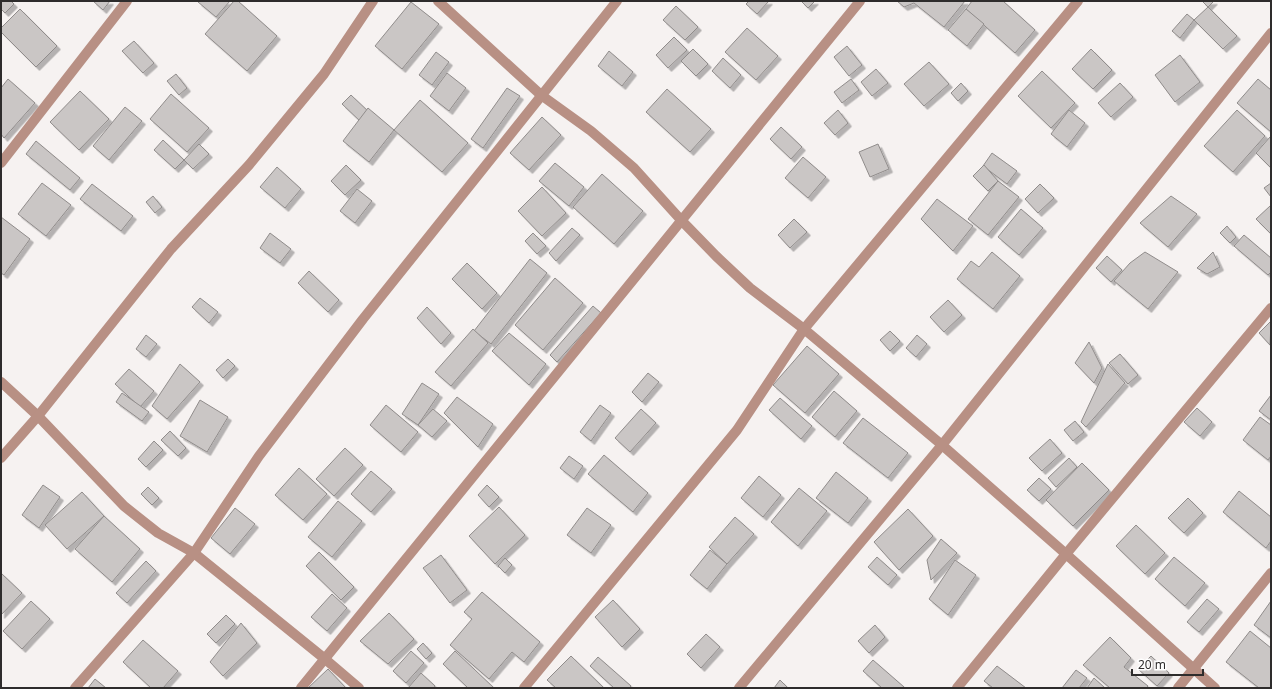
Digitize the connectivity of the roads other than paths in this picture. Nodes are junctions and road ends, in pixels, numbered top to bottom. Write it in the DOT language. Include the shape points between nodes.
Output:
graph roads {
  1 [pos="127,1"];
  2 [pos="373,1"];
  3 [pos="438,1"];
  4 [pos="617,1"];
  5 [pos="860,1"];
  6 [pos="1078,1"];
  7 [pos="1271,33"];
  8 [pos="541,95"];
  9 [pos="1,163"];
  10 [pos="681,220"];
  11 [pos="1271,308"];
  12 [pos="804,329"];
  13 [pos="1,382"];
  14 [pos="38,416"];
  15 [pos="942,445"];
  16 [pos="1,458"];
  17 [pos="194,553"];
  18 [pos="1066,554"];
  19 [pos="1271,573"];
  20 [pos="325,659"];
  21 [pos="1193,669"];
  22 [pos="75,688"];
  23 [pos="301,688"];
  24 [pos="359,688"];
  25 [pos="524,688"];
  26 [pos="739,688"];
  27 [pos="957,688"];
  28 [pos="1178,688"];
  29 [pos="1215,688"];
  1 -- 9 [label="street"];
  2 -- 14 [label="street" via="319,80 249,165 171,249"];
  3 -- 8 [label="street"];
  4 -- 8 [label="street"];
  5 -- 10 [label="street"];
  6 -- 12 [label="street"];
  7 -- 15 [label="street"];
  8 -- 10 [label="street" via="591,131 634,168"];
  8 -- 17 [label="street" via="354,331 259,456"];
  10 -- 12 [label="street" via="750,288"];
  10 -- 20 [label="street"];
  11 -- 18 [label="street"];
  12 -- 15 [label="street"];
  12 -- 25 [label="street" via="737,430"];
  13 -- 14 [label="street"];
  14 -- 16 [label="street"];
  14 -- 17 [label="street" via="124,506 158,533"];
  15 -- 18 [label="street"];
  15 -- 26 [label="street"];
  17 -- 20 [label="street"];
  17 -- 22 [label="street"];
  18 -- 21 [label="street"];
  18 -- 27 [label="street"];
  19 -- 21 [label="street"];
  20 -- 23 [label="street"];
  20 -- 24 [label="street"];
  21 -- 28 [label="street"];
  21 -- 29 [label="street"];
}
